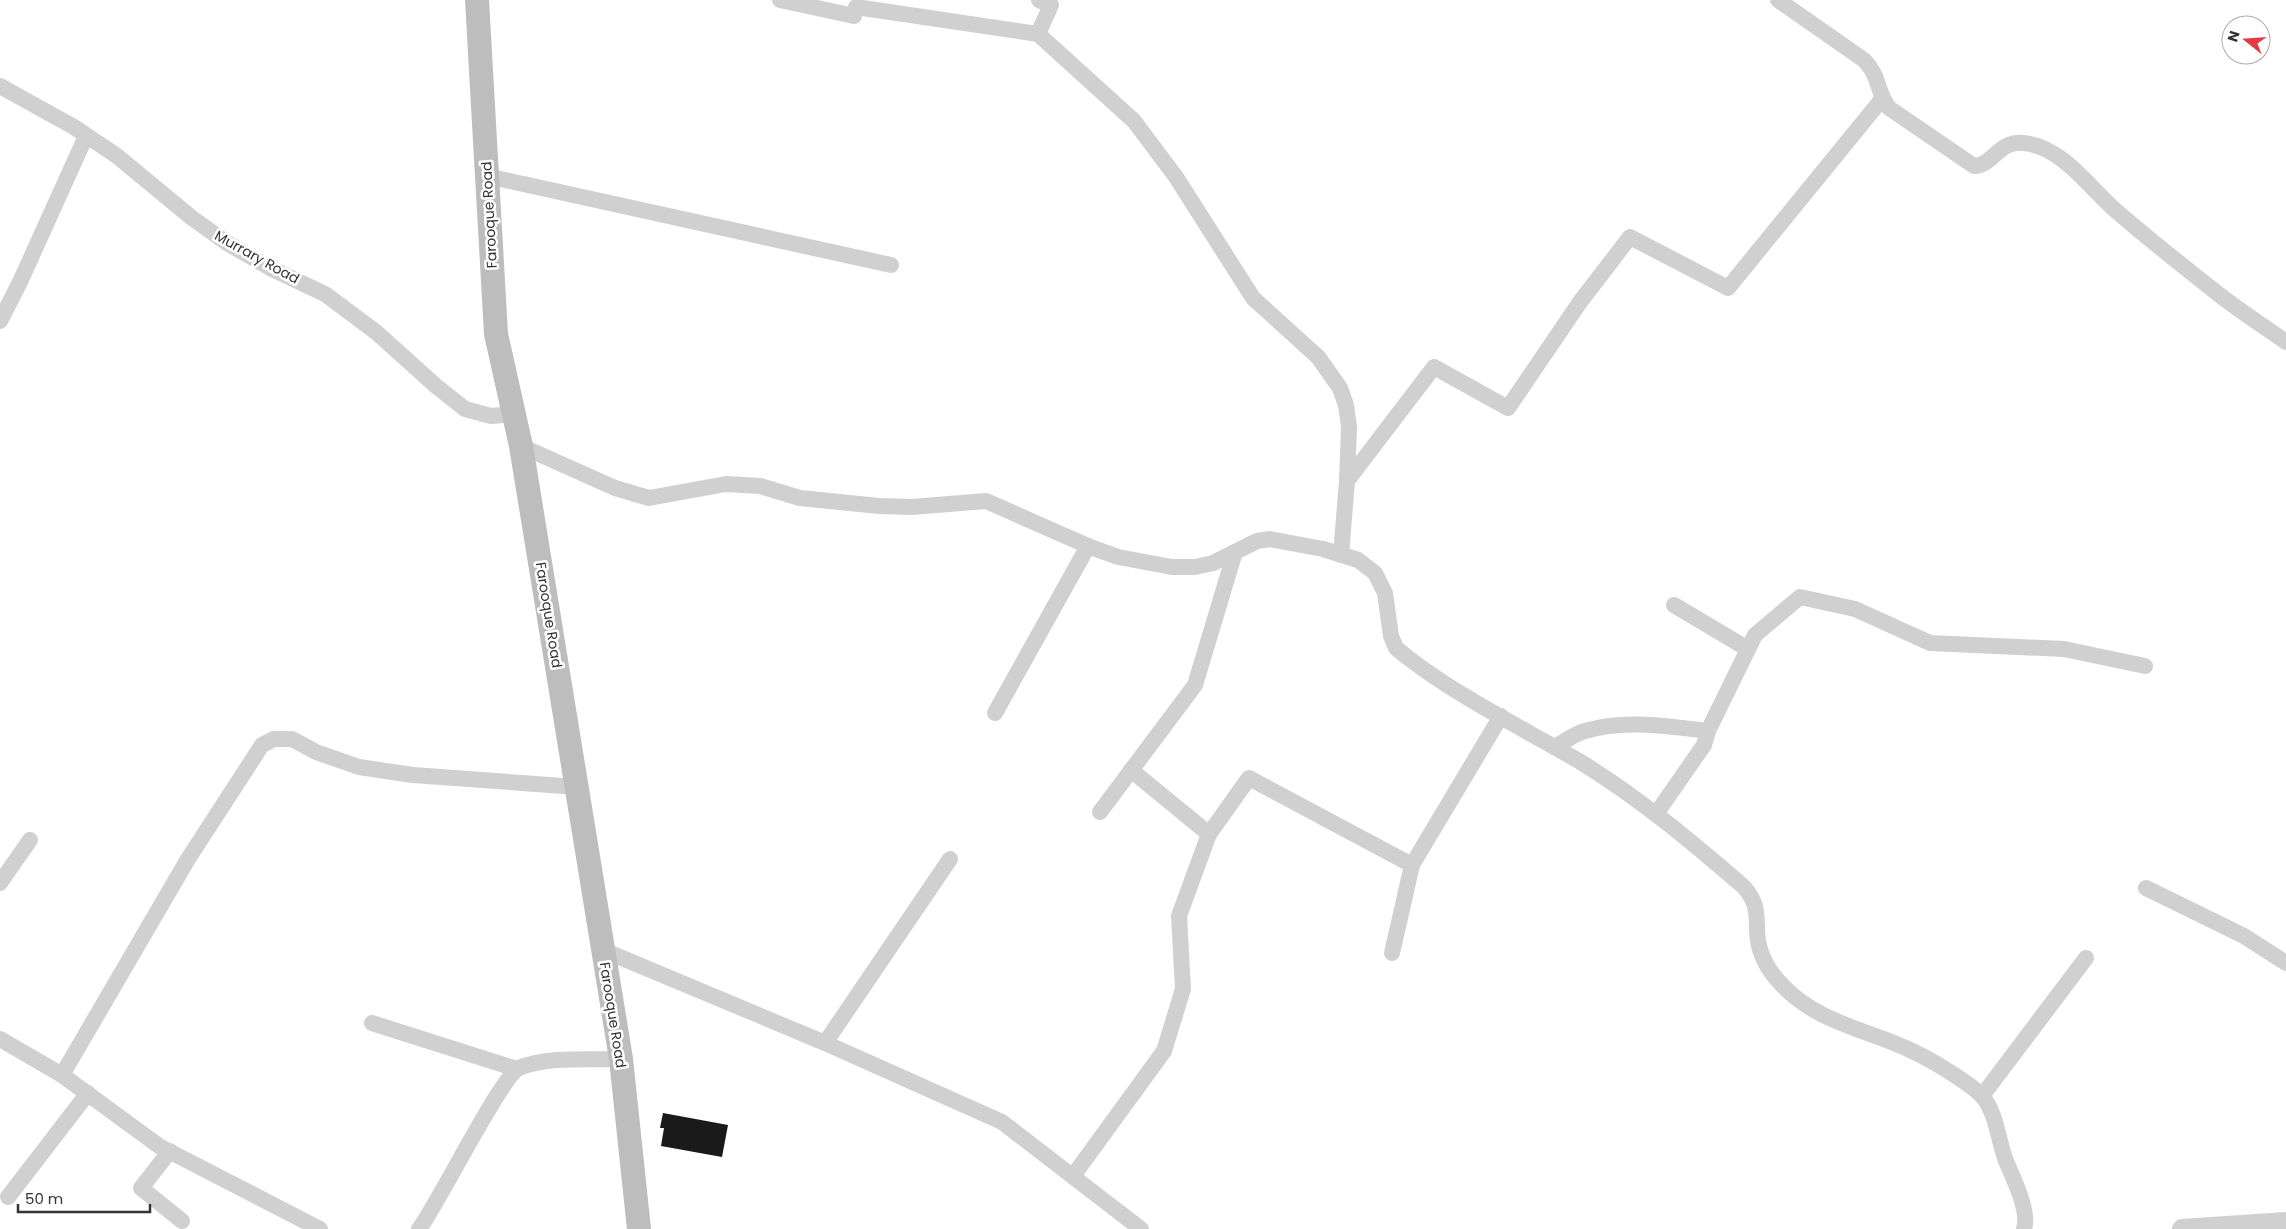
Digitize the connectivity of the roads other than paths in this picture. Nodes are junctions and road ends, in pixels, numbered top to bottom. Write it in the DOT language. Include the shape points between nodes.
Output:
graph roads {
  1 [pos="476,0"];
  2 [pos="780,0"];
  3 [pos="1039,0"];
  4 [pos="1778,0"];
  5 [pos="1038,34"];
  6 [pos="0,86"];
  7 [pos="1882,98"];
  8 [pos="86,136"];
  9 [pos="487,176"];
  10 [pos="891,265"];
  11 [pos="0,321"];
  12 [pos="2286,342"];
  13 [pos="514,414"];
  14 [pos="521,446"];
  15 [pos="1347,481"];
  16 [pos="1088,546"];
  17 [pos="1235,552"];
  18 [pos="1341,555"];
  19 [pos="1674,605"];
  20 [pos="1748,649"];
  21 [pos="2145,666"];
  22 [pos="995,713"];
  23 [pos="1501,716"];
  24 [pos="1708,731"];
  25 [pos="1554,747"];
  26 [pos="1131,770"];
  27 [pos="576,787"];
  28 [pos="1100,812"];
  29 [pos="1656,814"];
  30 [pos="1209,834"];
  31 [pos="30,840"];
  32 [pos="950,859"];
  33 [pos="1412,865"];
  34 [pos="0,883"];
  35 [pos="2146,888"];
  36 [pos="603,950"];
  37 [pos="1392,953"];
  38 [pos="2086,958"];
  39 [pos="2286,963"];
  40 [pos="372,1023"];
  41 [pos="0,1039"];
  42 [pos="825,1043"];
  43 [pos="621,1059"];
  44 [pos="517,1069"];
  45 [pos="62,1075"];
  46 [pos="88,1093"];
  47 [pos="1982,1096"];
  48 [pos="170,1151"];
  49 [pos="1073,1176"];
  50 [pos="8,1197"];
  51 [pos="182,1221"];
  52 [pos="2286,1222"];
  53 [pos="320,1229"];
  54 [pos="419,1229"];
  55 [pos="639,1229"];
  56 [pos="1141,1229"];
  57 [pos="2024,1229"];
  58 [pos="2182,1229"];
  1 -- 9 [label="main road, Farooque Road"];
  2 -- 5 [label="street"];
  3 -- 5 [label="street" via="1051,5"];
  4 -- 7 [label="street" via="1864,60 1874,70"];
  5 -- 15 [label="street" via="1134,121 1176,177 1253,298 1318,357 1340,388 1349,427"];
  6 -- 8 [label="street, Murrary Road"];
  7 -- 12 [label="street" via="1889,108 1974,166 1984,163 2002,146 2011,143 2024,142 2053,154 2206,284"];
  7 -- 15 [label="street" via="1728,288 1630,237 1580,302 1508,408 1434,367"];
  8 -- 11 [label="street"];
  8 -- 13 [label="street, Murrary Road" via="117,156 227,243 272,269 326,294 376,332 465,409 491,416"];
  9 -- 10 [label="street"];
  9 -- 13 [label="main road, Farooque Road" via="496,334"];
  13 -- 14 [label="main road, Farooque Road"];
  14 -- 16 [label="street" via="634,495 649,498 726,484 760,486 800,498 848,504 912,507 986,501"];
  14 -- 27 [label="main road, Farooque Road"];
  15 -- 18 [label="street"];
  16 -- 17 [label="street" via="1118,557 1172,567 1195,567"];
  16 -- 22 [label="street"];
  17 -- 18 [label="street" via="1270,539"];
  17 -- 26 [label="street" via="1195,686"];
  18 -- 23 [label="street" via="1368,566 1382,583 1396,648 1419,667 1491,713"];
  19 -- 20 [label="street"];
  20 -- 21 [label="street" via="1755,635 1800,597 1856,609 1930,643 2064,649"];
  20 -- 24 [label="street"];
  23 -- 25 [label="street"];
  23 -- 33 [label="street"];
  24 -- 25 [label="street" via="1638,724 1607,726 1583,731"];
  24 -- 29 [label="street" via="1704,745"];
  25 -- 29 [label="street" via="1606,778"];
  26 -- 28 [label="street"];
  26 -- 30 [label="street"];
  27 -- 36 [label="main road, Farooque Road"];
  27 -- 45 [label="street" via="413,775 359,767 316,752 292,739 274,739 262,746 188,860"];
  29 -- 47 [label="street" via="1753,897 1764,961 1783,987 1842,1025 1920,1054"];
  30 -- 33 [label="street" via="1248,778"];
  30 -- 49 [label="street" via="1179,916 1183,988 1164,1051"];
  31 -- 34 [label="street"];
  32 -- 42 [label="street"];
  33 -- 37 [label="street"];
  35 -- 39 [label="street" via="2244,936"];
  36 -- 42 [label="street"];
  36 -- 43 [label="main road, Farooque Road"];
  38 -- 47 [label="street"];
  40 -- 44 [label="street"];
  41 -- 45 [label="street"];
  42 -- 49 [label="street" via="1002,1122"];
  43 -- 44 [label="street" via="546,1062"];
  43 -- 55 [label="main road, Farooque Road"];
  44 -- 54 [label="street" via="500,1091"];
  45 -- 46 [label="street"];
  46 -- 48 [label="street"];
  46 -- 50 [label="street"];
  47 -- 57 [label="street" via="1991,1110 2020,1194"];
  48 -- 51 [label="street" via="141,1188"];
  48 -- 53 [label="street"];
  49 -- 56 [label="street"];
  52 -- 58 [label="street"];
}
